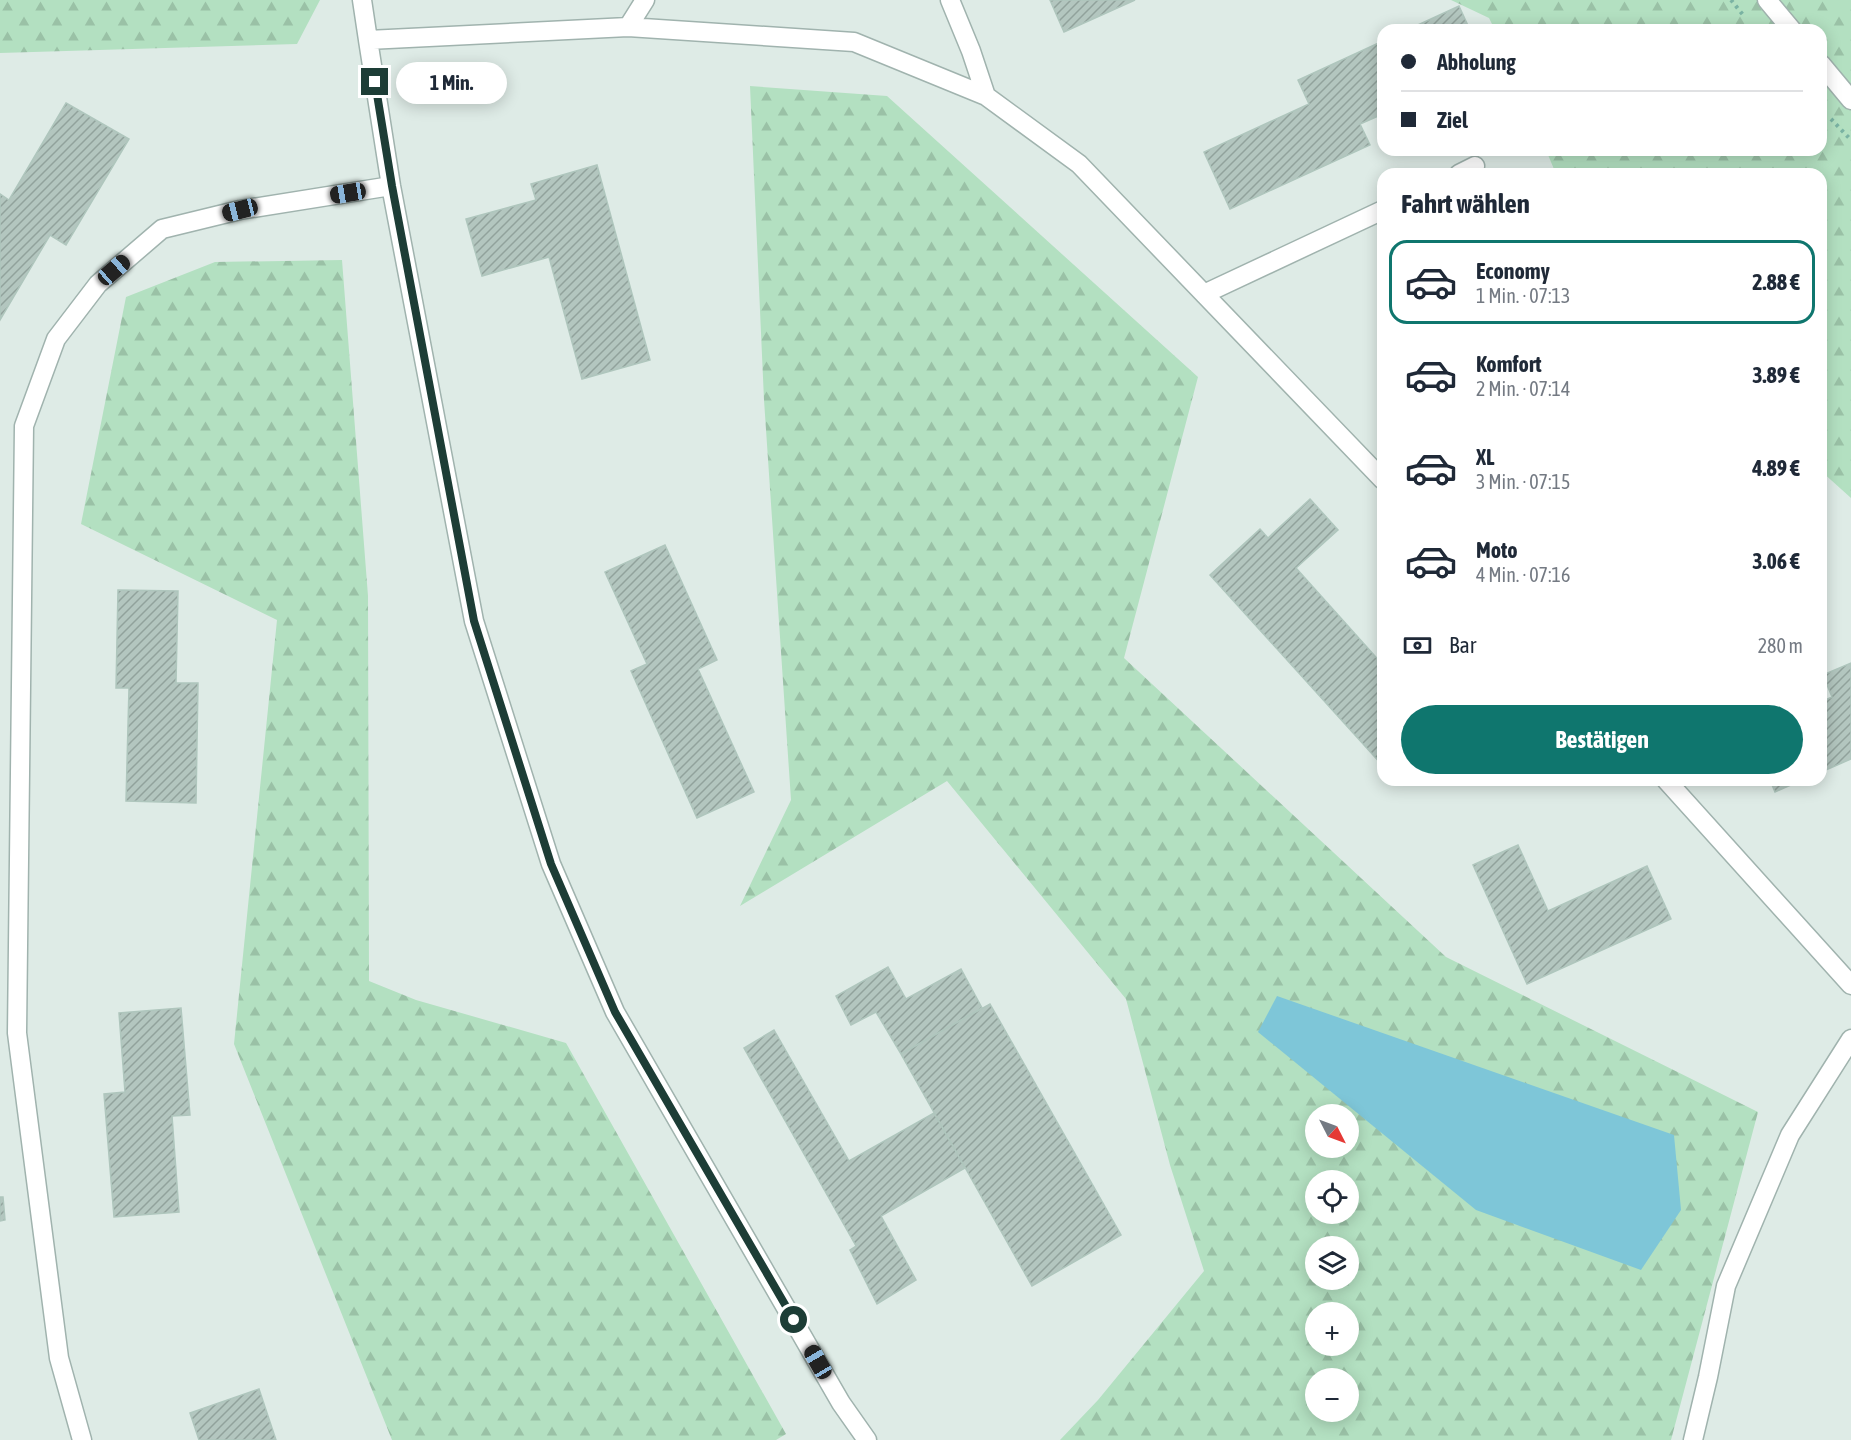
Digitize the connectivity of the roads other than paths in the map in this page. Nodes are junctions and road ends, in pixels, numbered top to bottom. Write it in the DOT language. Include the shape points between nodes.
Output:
graph roads {
  1 [pos="362,0"];
  2 [pos="645,0"];
  3 [pos="950,0"];
  4 [pos="1767,0"];
  5 [pos="1787,24"];
  6 [pos="628,27"];
  7 [pos="368,40"];
  8 [pos="1827,71"];
  9 [pos="986,96"];
  10 [pos="1851,100"];
  11 [pos="392,186"];
  12 [pos="1377,213"];
  13 [pos="1204,294"];
  14 [pos="1377,474"];
  15 [pos="1671,786"];
  16 [pos="1851,985"];
  17 [pos="1851,1039"];
  18 [pos="82,1440"];
  19 [pos="867,1440"];
  20 [pos="1693,1440"];
  1 -- 7 [label="street"];
  2 -- 6 [label="street"];
  3 -- 9 [label="street"];
  4 -- 5 [label="street"];
  6 -- 7 [label="street"];
  6 -- 9 [label="street" via="854,42"];
  7 -- 11 [label="street"];
  8 -- 10 [label="street"];
  9 -- 13 [label="street" via="1079,164"];
  11 -- 18 [label="street" via="240,210 162,229 98,284 56,339 24,426 17,1033 59,1358"];
  11 -- 19 [label="street" via="474,621 551,864 615,1012 841,1403"];
  12 -- 13 [label="street"];
  13 -- 14 [label="street"];
  15 -- 16 [label="street"];
  17 -- 20 [label="street" via="1790,1135 1726,1286"];
}
